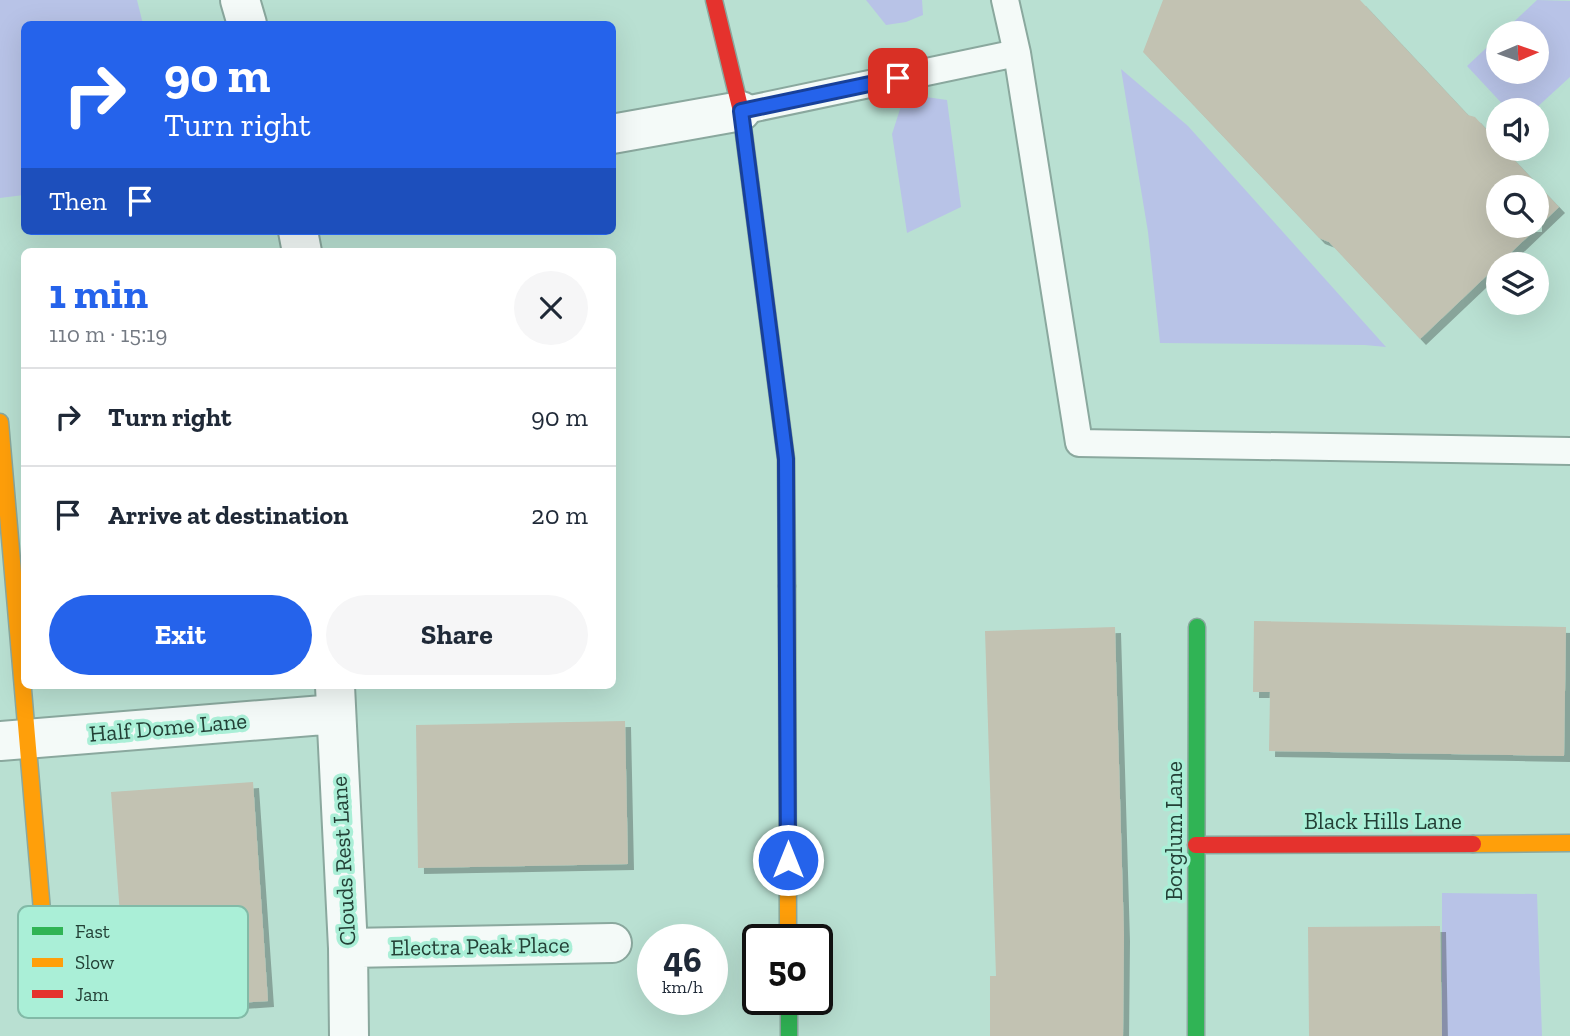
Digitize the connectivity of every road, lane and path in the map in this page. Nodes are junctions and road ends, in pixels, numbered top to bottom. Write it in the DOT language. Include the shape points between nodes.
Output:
graph roads {
  1 [pos="240,0"];
  2 [pos="714,0"];
  3 [pos="1005,0"];
  4 [pos="246,21"];
  5 [pos="1017,53"];
  6 [pos="741,111"];
  7 [pos="616,133"];
  8 [pos="0,422"];
  9 [pos="1570,451"];
  10 [pos="1197,627"];
  11 [pos="335,700"];
  12 [pos="14,740"];
  13 [pos="1570,843"];
  14 [pos="1196,845"];
  15 [pos="37,906"];
  16 [pos="788,924"];
  17 [pos="612,943"];
  18 [pos="348,948"];
  19 [pos="789,1015"];
  20 [pos="349,1036"];
  21 [pos="789,1036"];
  22 [pos="1196,1036"];
  1 -- 4 [label="street"];
  2 -- 6 [label="street"];
  3 -- 5 [label="lane"];
  5 -- 6 [label="lane"];
  5 -- 9 [label="lane" via="1079,443"];
  6 -- 7 [label="street"];
  6 -- 16 [label="street" via="786,459"];
  8 -- 12 [label="street"];
  10 -- 14 [label="street, Borglum Lane"];
  11 -- 12 [label="street, Half Dome Lane"];
  11 -- 18 [label="street, Clouds Rest Lane"];
  12 -- 15 [label="street"];
  13 -- 14 [label="street, Black Hills Lane"];
  14 -- 22 [label="street, Borglum Lane"];
  17 -- 18 [label="street, Electra Peak Place"];
  18 -- 20 [label="street, Clouds Rest Lane"];
  19 -- 21 [label="street"];
}
